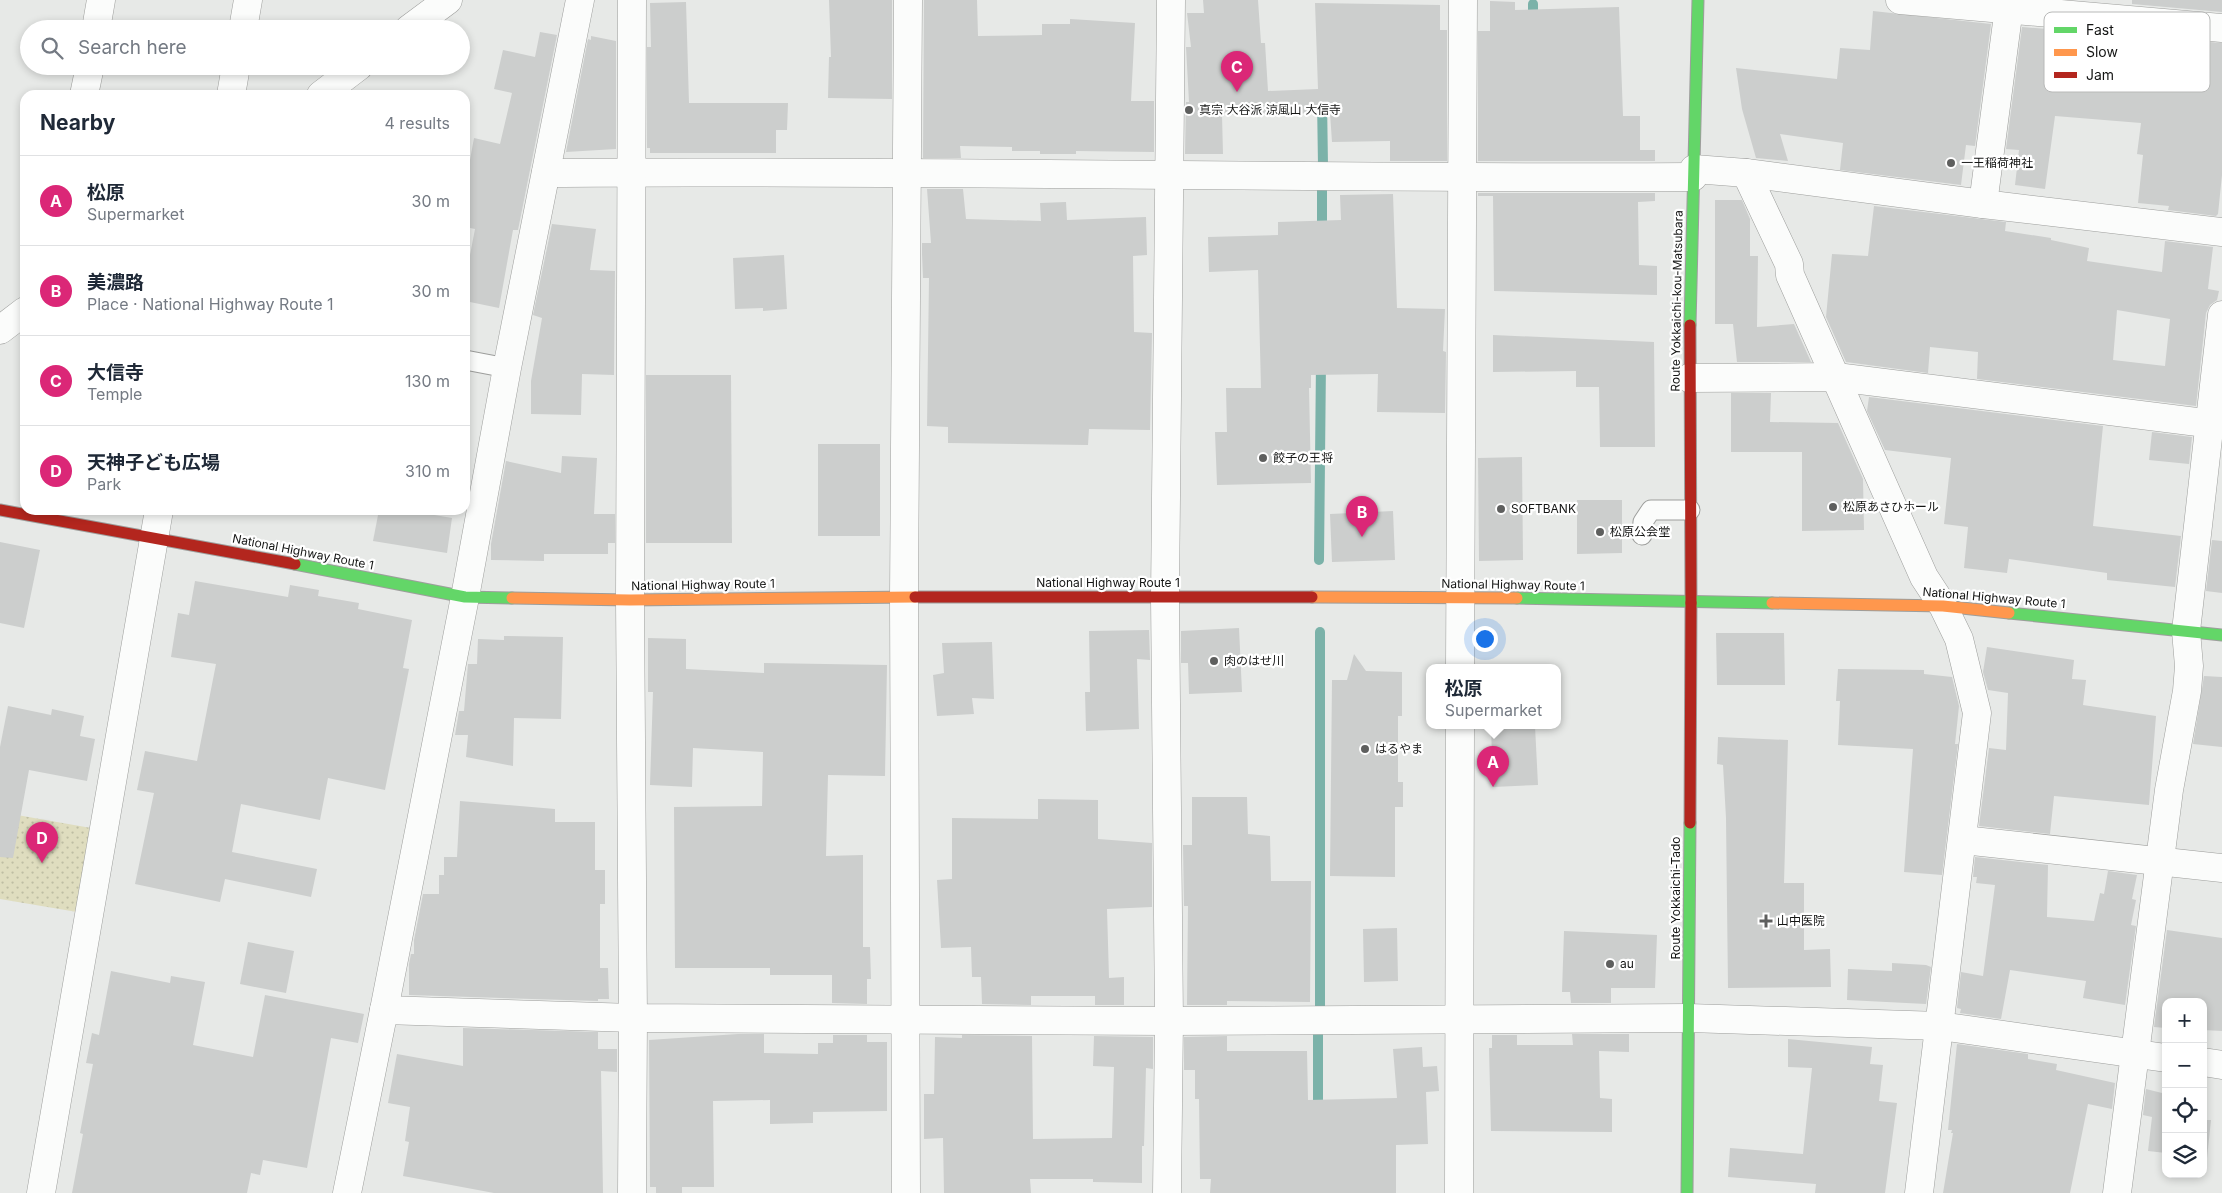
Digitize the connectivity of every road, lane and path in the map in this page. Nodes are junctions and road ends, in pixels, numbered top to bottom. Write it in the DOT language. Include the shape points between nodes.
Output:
graph roads {
  1 [pos="101,0"];
  2 [pos="248,0"];
  3 [pos="448,0"];
  4 [pos="580,0"];
  5 [pos="632,0"];
  6 [pos="908,0"];
  7 [pos="1171,0"];
  8 [pos="1462,0"];
  9 [pos="1698,0"];
  10 [pos="1900,0"];
  11 [pos="2010,5"];
  12 [pos="2075,12"];
  13 [pos="98,20"];
  14 [pos="245,20"];
  15 [pos="421,20"];
  16 [pos="88,75"];
  17 [pos="234,75"];
  18 [pos="347,75"];
  19 [pos="85,90"];
  20 [pos="232,90"];
  21 [pos="327,90"];
  22 [pos="631,173"];
  23 [pos="907,173"];
  24 [pos="1694,173"];
  25 [pos="1746,173"];
  26 [pos="546,174"];
  27 [pos="1170,177"];
  28 [pos="1461,178"];
  29 [pos="1984,204"];
  30 [pos="2222,232"];
  31 [pos="20,315"];
  32 [pos="2222,315"];
  33 [pos="0,330"];
  34 [pos="470,361"];
  35 [pos="507,368"];
  36 [pos="1836,377"];
  37 [pos="1689,378"];
  38 [pos="2216,424"];
  39 [pos="0,510"];
  40 [pos="1690,510"];
  41 [pos="20,513"];
  42 [pos="29,515"];
  43 [pos="158,515"];
  44 [pos="1642,535"];
  45 [pos="155,537"];
  46 [pos="1165,596"];
  47 [pos="465,597"];
  48 [pos="904,597"];
  49 [pos="1460,597"];
  50 [pos="630,600"];
  51 [pos="1691,603"];
  52 [pos="1943,606"];
  53 [pos="2186,630"];
  54 [pos="2222,635"];
  55 [pos="1460,664"];
  56 [pos="1460,729"];
  57 [pos="1963,840"];
  58 [pos="2160,861"];
  59 [pos="2222,868"];
  60 [pos="384,1010"];
  61 [pos="633,1018"];
  62 [pos="1689,1018"];
  63 [pos="906,1019"];
  64 [pos="1461,1020"];
  65 [pos="1169,1022"];
  66 [pos="1940,1026"];
  67 [pos="2135,1054"];
  68 [pos="2162,1057"];
  69 [pos="2207,1062"];
  70 [pos="2222,1064"];
  71 [pos="41,1193"];
  72 [pos="347,1193"];
  73 [pos="632,1193"];
  74 [pos="906,1193"];
  75 [pos="1167,1193"];
  76 [pos="1460,1193"];
  77 [pos="1687,1193"];
  78 [pos="1919,1193"];
  79 [pos="2117,1193"];
  1 -- 13 [label="street"];
  2 -- 14 [label="street"];
  3 -- 15 [label="street"];
  4 -- 26 [label="street"];
  5 -- 22 [label="street"];
  6 -- 23 [label="street"];
  7 -- 27 [label="street"];
  8 -- 28 [label="street"];
  9 -- 24 [label="main road, Route Yokkaichi-kou-Matsubara"];
  10 -- 11 [label="street"];
  11 -- 12 [label="street"];
  11 -- 29 [label="street"];
  16 -- 19 [label="street"];
  17 -- 20 [label="street"];
  18 -- 21 [label="street"];
  22 -- 23 [label="street"];
  22 -- 26 [label="street"];
  22 -- 50 [label="street"];
  23 -- 27 [label="street"];
  23 -- 48 [label="street"];
  24 -- 25 [label="street"];
  24 -- 28 [label="street"];
  24 -- 37 [label="main road, Route Yokkaichi-kou-Matsubara"];
  25 -- 29 [label="street"];
  25 -- 36 [label="street" via="1790,264 1790,274"];
  26 -- 35 [label="street"];
  27 -- 28 [label="street"];
  27 -- 46 [label="street"];
  28 -- 49 [label="street"];
  29 -- 30 [label="street"];
  31 -- 33 [label="street"];
  32 -- 38 [label="street"];
  34 -- 35 [label="lane"];
  35 -- 47 [label="street"];
  36 -- 37 [label="street"];
  36 -- 38 [label="street"];
  36 -- 52 [label="street" via="1924,577"];
  37 -- 40 [label="main road, Route Yokkaichi-kou-Matsubara"];
  38 -- 53 [label="street"];
  39 -- 41 [label="main road, National Highway Route 1"];
  40 -- 44 [label="lane" via="1652,510 1643,522"];
  40 -- 51 [label="main road, Route Yokkaichi-kou-Matsubara"];
  42 -- 45 [label="main road, National Highway Route 1"];
  43 -- 45 [label="street"];
  45 -- 47 [label="main road, National Highway Route 1"];
  45 -- 71 [label="street"];
  46 -- 48 [label="main road, National Highway Route 1"];
  46 -- 49 [label="main road, National Highway Route 1"];
  46 -- 65 [label="street"];
  47 -- 50 [label="main road, National Highway Route 1"];
  47 -- 60 [label="street"];
  48 -- 50 [label="main road, National Highway Route 1"];
  48 -- 63 [label="street"];
  49 -- 51 [label="main road, National Highway Route 1"];
  49 -- 55 [label="street"];
  50 -- 61 [label="street"];
  51 -- 52 [label="main road, National Highway Route 1"];
  51 -- 62 [label="main road, Route Yokkaichi-Tado"];
  52 -- 53 [label="main road, National Highway Route 1"];
  52 -- 57 [label="street" via="1960,639 1977,713"];
  53 -- 54 [label="main road, National Highway Route 1"];
  53 -- 58 [label="street" via="2189,666 2168,790"];
  56 -- 64 [label="street"];
  57 -- 58 [label="street"];
  57 -- 66 [label="street"];
  58 -- 59 [label="street"];
  58 -- 67 [label="street"];
  60 -- 61 [label="street"];
  60 -- 72 [label="street"];
  61 -- 63 [label="street"];
  61 -- 73 [label="street"];
  62 -- 64 [label="street"];
  62 -- 66 [label="street"];
  62 -- 77 [label="main road, Route Yokkaichi-Tado"];
  63 -- 65 [label="street"];
  63 -- 74 [label="street"];
  64 -- 65 [label="street"];
  64 -- 76 [label="street"];
  65 -- 75 [label="street"];
  66 -- 67 [label="street"];
  66 -- 78 [label="street"];
  67 -- 68 [label="street"];
  67 -- 79 [label="street"];
  69 -- 70 [label="street"];
}
